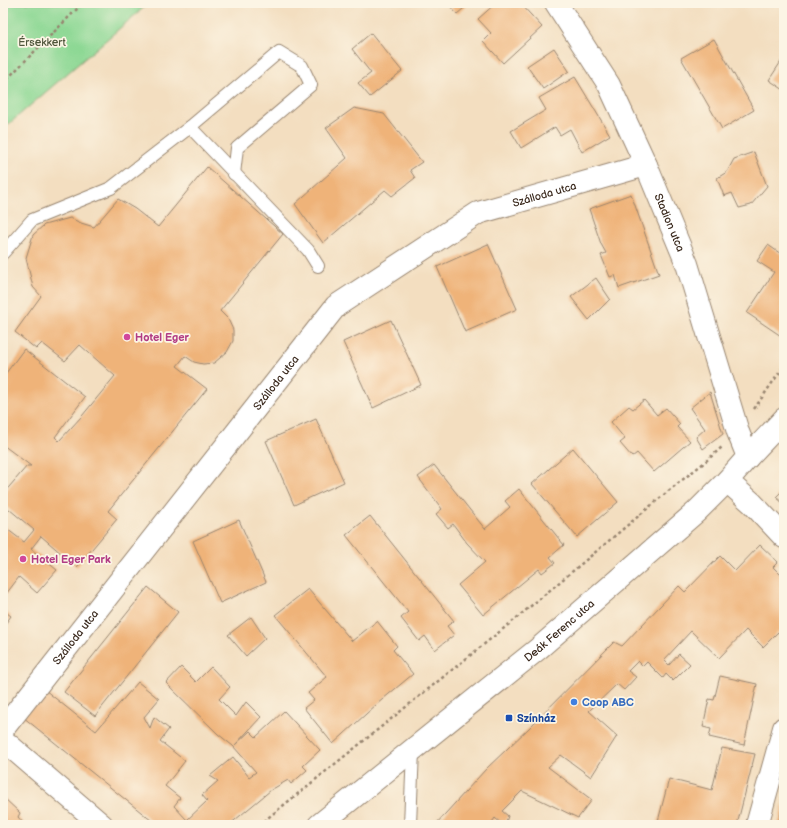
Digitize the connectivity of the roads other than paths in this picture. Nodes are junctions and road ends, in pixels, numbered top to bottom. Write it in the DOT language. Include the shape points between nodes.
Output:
graph roads {
  1 [pos="556,3"];
  2 [pos="190,127"];
  3 [pos="646,165"];
  4 [pos="234,174"];
  5 [pos="3,253"];
  6 [pos="318,266"];
  7 [pos="784,419"];
  8 [pos="748,457"];
  9 [pos="727,481"];
  10 [pos="784,537"];
  11 [pos="784,728"];
  12 [pos="3,730"];
  13 [pos="3,740"];
  14 [pos="412,750"];
  15 [pos="102,825"];
  16 [pos="319,825"];
  17 [pos="410,825"];
  18 [pos="757,825"];
  1 -- 3 [label="street, Stadion utca" via="609,85"];
  2 -- 4 [label="lane"];
  2 -- 4 [label="lane" via="279,52 302,66 311,85 236,148"];
  2 -- 5 [label="lane" via="111,188 32,220"];
  3 -- 8 [label="street, Stadion utca" via="686,264"];
  3 -- 12 [label="street, Szálloda utca" via="478,213 336,306"];
  4 -- 6 [label="lane" via="308,250"];
  7 -- 8 [label="street, Deák Ferenc utca"];
  8 -- 9 [label="street, Deák Ferenc utca"];
  9 -- 10 [label="street"];
  9 -- 14 [label="street, Deák Ferenc utca" via="696,512 538,650"];
  11 -- 18 [label="street"];
  13 -- 15 [label="street"];
  14 -- 16 [label="street, Deák Ferenc utca"];
  14 -- 17 [label="lane"];
}
